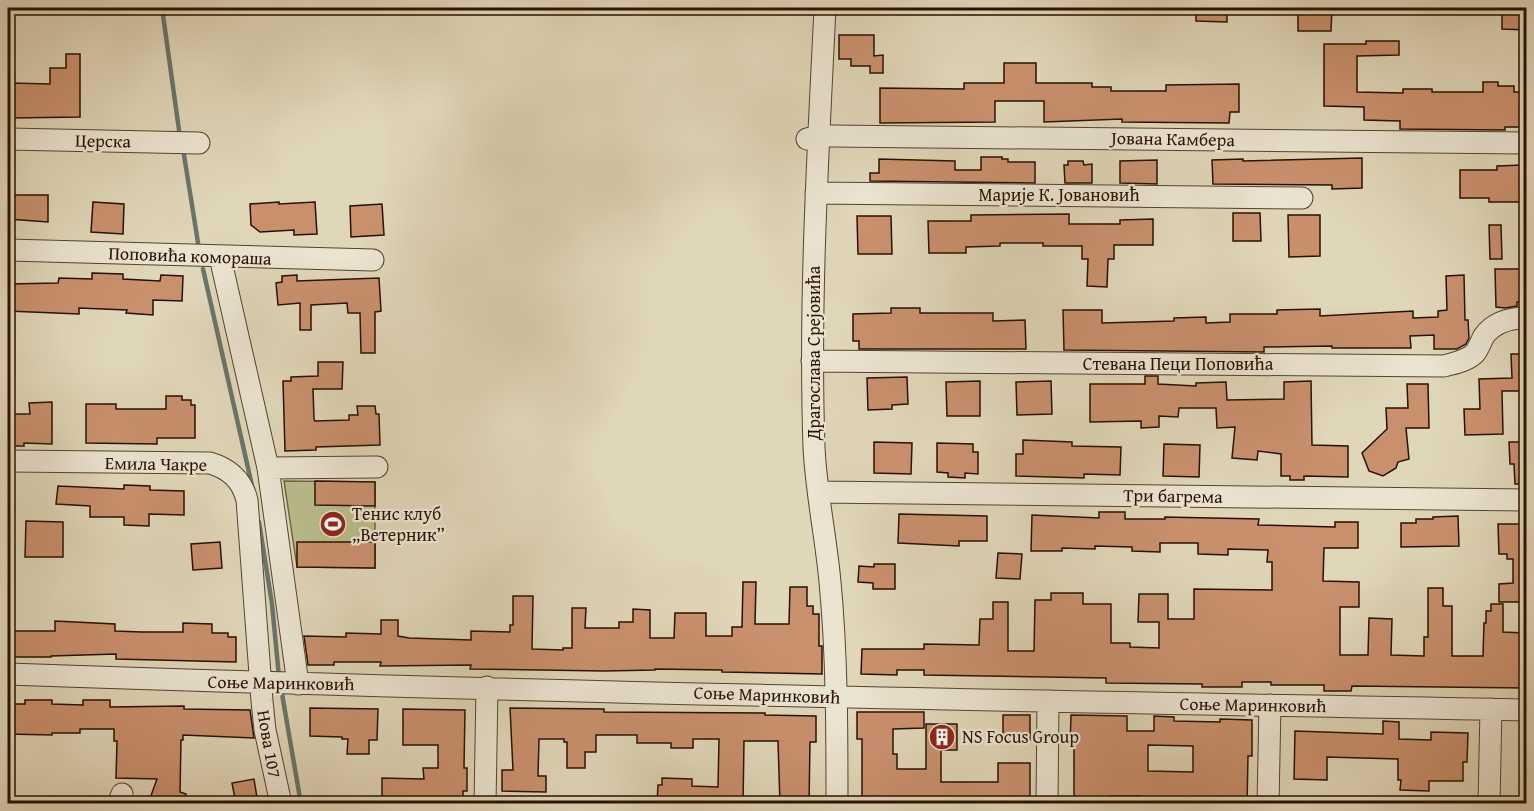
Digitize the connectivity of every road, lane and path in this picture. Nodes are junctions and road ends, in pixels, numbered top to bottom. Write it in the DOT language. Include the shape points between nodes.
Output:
graph roads {
  1 [pos="825,8"];
  2 [pos="813,137"];
  3 [pos="8,139"];
  4 [pos="200,143"];
  5 [pos="1527,143"];
  6 [pos="816,193"];
  7 [pos="1302,198"];
  8 [pos="8,250"];
  9 [pos="220,257"];
  10 [pos="374,260"];
  11 [pos="1527,318"];
  12 [pos="812,362"];
  13 [pos="8,461"];
  14 [pos="377,467"];
  15 [pos="268,468"];
  16 [pos="819,492"];
  17 [pos="1527,500"];
  18 [pos="8,674"];
  19 [pos="261,683"];
  20 [pos="298,684"];
  21 [pos="487,687"];
  22 [pos="837,697"];
  23 [pos="1048,701"];
  24 [pos="1270,705"];
  25 [pos="1491,709"];
  26 [pos="1527,710"];
  27 [pos="281,804"];
  28 [pos="485,804"];
  29 [pos="837,804"];
  30 [pos="1047,804"];
  31 [pos="1268,804"];
  32 [pos="1489,804"];
  1 -- 2 [label="street, Драгослава Срејовића"];
  2 -- 5 [label="street, Јована Камбера"];
  2 -- 6 [label="street, Драгослава Срејовића"];
  3 -- 4 [label="street, Церска"];
  6 -- 7 [label="street, Марије К. Јовановић"];
  6 -- 12 [label="street, Драгослава Срејовића"];
  8 -- 9 [label="street, Поповића комораша"];
  9 -- 10 [label="street, Поповића комораша"];
  9 -- 15 [label="street"];
  11 -- 12 [label="street, Стевана Пеци Поповића" via="1493,327 1475,353 1444,366"];
  12 -- 16 [label="street, Драгослава Срејовића"];
  13 -- 19 [label="street, Емила Чакре" via="210,463 236,476 247,500"];
  14 -- 15 [label="street"];
  15 -- 20 [label="street"];
  16 -- 17 [label="street, Три багрема"];
  16 -- 22 [label="street, Драгослава Срејовића" via="830,582"];
  18 -- 19 [label="street, Соње Маринковић"];
  19 -- 20 [label="street, Соње Маринковић"];
  19 -- 27 [label="street, Нова 107"];
  20 -- 21 [label="street, Соње Маринковић"];
  21 -- 22 [label="street, Соње Маринковић"];
  21 -- 28 [label="street"];
  22 -- 23 [label="street, Соње Маринковић"];
  22 -- 29 [label="street, Драгослава Срејовића"];
  23 -- 24 [label="street, Соње Маринковић"];
  23 -- 30 [label="street"];
  24 -- 25 [label="street, Соње Маринковић"];
  24 -- 31 [label="street"];
  25 -- 26 [label="street, Соње Маринковић"];
  25 -- 32 [label="street"];
}
